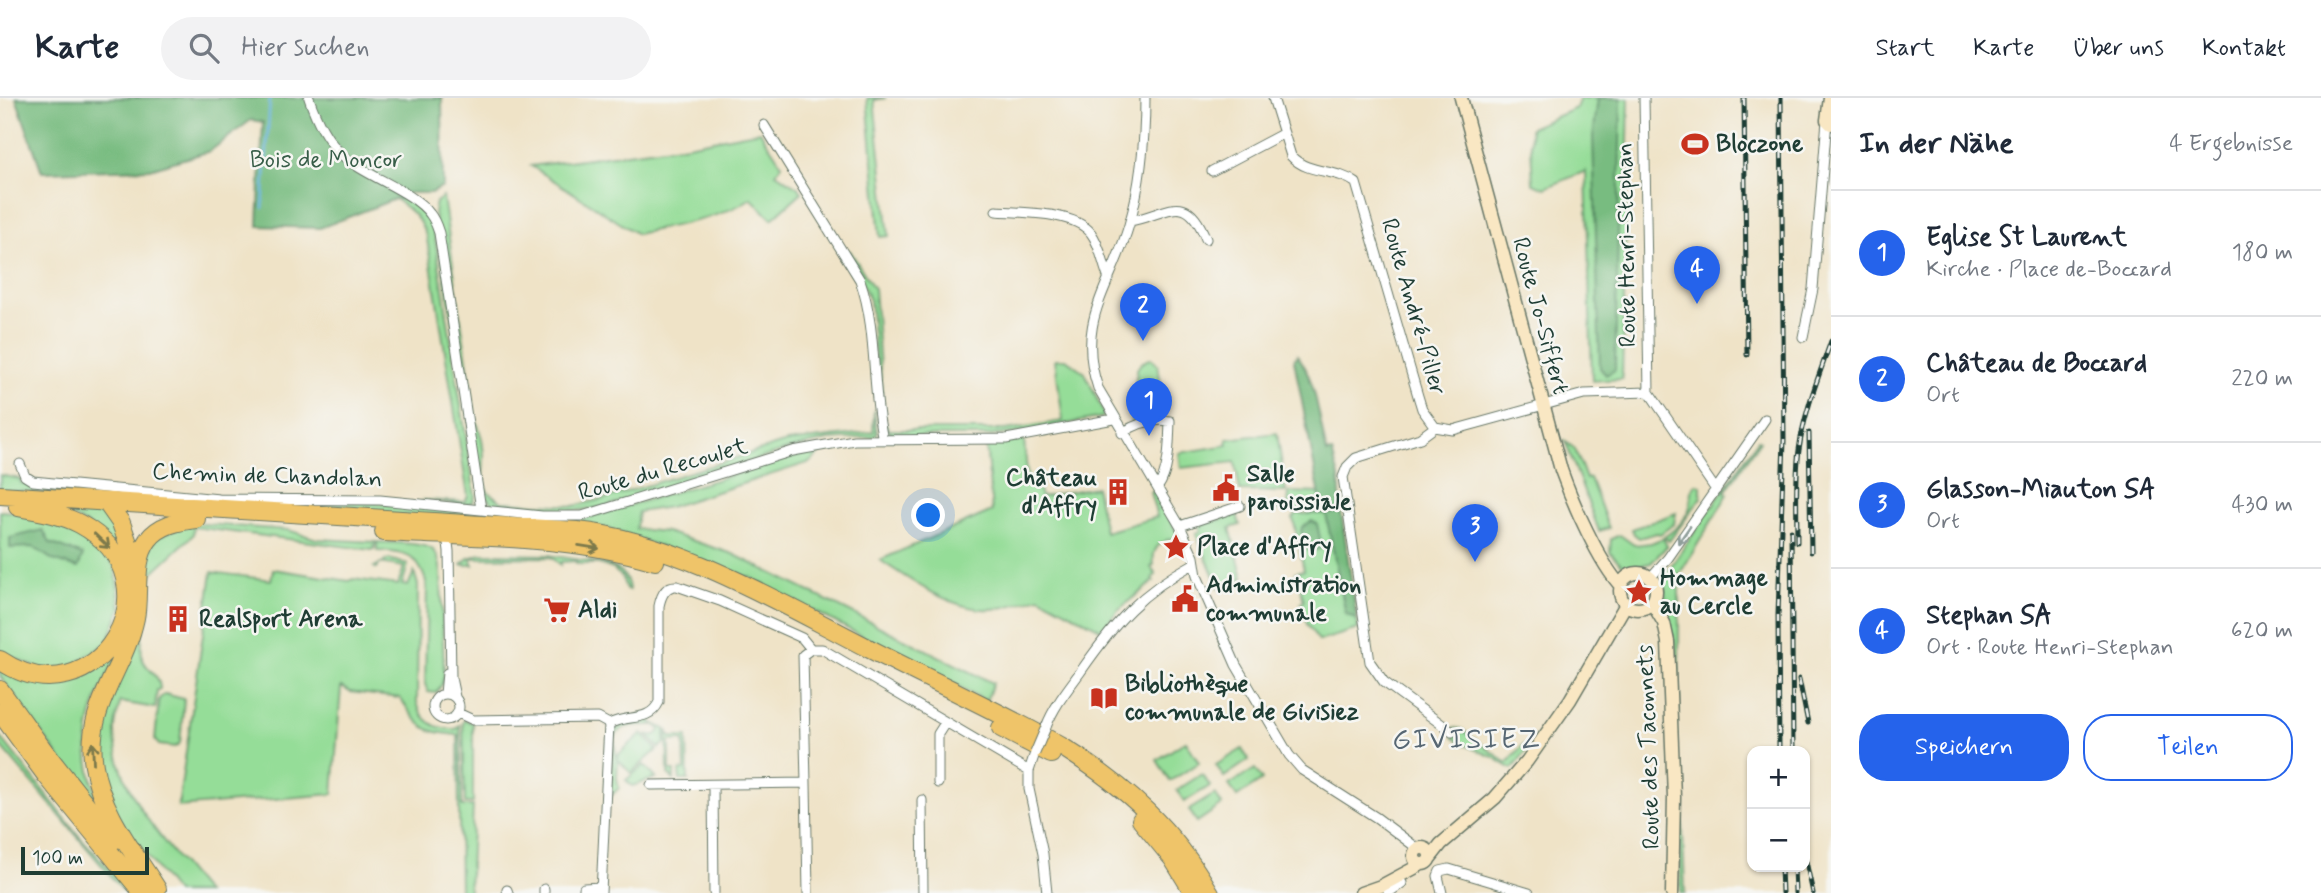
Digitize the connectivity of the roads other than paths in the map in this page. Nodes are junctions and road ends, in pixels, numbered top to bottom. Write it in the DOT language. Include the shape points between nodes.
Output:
graph roads {
  1 [pos="309,98"];
  2 [pos="1145,98"];
  3 [pos="1273,98"];
  4 [pos="1461,98"];
  5 [pos="1644,98"];
  6 [pos="1830,98"];
  7 [pos="1829,122"];
  8 [pos="764,125"];
  9 [pos="1284,133"];
  10 [pos="1212,171"];
  11 [pos="996,211"];
  12 [pos="1130,221"];
  13 [pos="1206,239"];
  14 [pos="1109,279"];
  15 [pos="1803,337"];
  16 [pos="1648,392"];
  17 [pos="1542,406"];
  18 [pos="1114,419"];
  19 [pos="1765,419"];
  20 [pos="1434,427"];
  21 [pos="1122,433"];
  22 [pos="883,440"];
  23 [pos="19,465"];
  24 [pos="1158,487"];
  25 [pos="1716,491"];
  26 [pos="0,495"];
  27 [pos="9,506"];
  28 [pos="1240,506"];
  29 [pos="111,507"];
  30 [pos="481,509"];
  31 [pos="195,519"];
  32 [pos="1180,526"];
  33 [pos="448,529"];
  34 [pos="1195,563"];
  35 [pos="138,573"];
  36 [pos="1650,578"];
  37 [pos="1625,581"];
  38 [pos="1652,603"];
  39 [pos="1626,604"];
  40 [pos="811,649"];
  41 [pos="0,660"];
  42 [pos="0,690"];
  43 [pos="445,694"];
  44 [pos="455,697"];
  45 [pos="0,712"];
  46 [pos="458,713"];
  47 [pos="0,723"];
  48 [pos="945,723"];
  49 [pos="610,724"];
  50 [pos="1452,732"];
  51 [pos="20,740"];
  52 [pos="1029,771"];
  53 [pos="806,783"];
  54 [pos="938,783"];
  55 [pos="651,785"];
  56 [pos="713,785"];
  57 [pos="922,800"];
  58 [pos="1419,858"];
  59 [pos="1402,883"];
  60 [pos="601,890"];
  61 [pos="153,892"];
  62 [pos="584,893"];
  63 [pos="714,893"];
  64 [pos="808,893"];
  65 [pos="923,893"];
  66 [pos="1046,893"];
  67 [pos="1194,893"];
  68 [pos="1210,893"];
  69 [pos="1360,893"];
  70 [pos="1388,893"];
  71 [pos="1442,893"];
  72 [pos="1529,893"];
  73 [pos="1672,893"];
  1 -- 30 [label="street" via="323,130 341,154 434,219"];
  2 -- 12 [label="street" via="1143,153"];
  3 -- 9 [label="street, Route André-Piller"];
  4 -- 17 [label="main road, Route Jo-Siffert"];
  5 -- 16 [label="street, Route Henri-Stephan"];
  6 -- 7 [label="main road"];
  7 -- 15 [label="street" via="1813,289"];
  8 -- 22 [label="street" via="860,280 867,300 876,410"];
  9 -- 10 [label="street"];
  9 -- 20 [label="street, Route André-Piller" via="1291,156 1302,167 1345,175 1356,183 1422,409"];
  11 -- 14 [label="street" via="1079,223 1091,233"];
  12 -- 13 [label="street" via="1179,208 1191,212"];
  12 -- 14 [label="street"];
  14 -- 18 [label="street" via="1089,341 1091,368"];
  16 -- 17 [label="street" via="1584,394"];
  16 -- 25 [label="street"];
  17 -- 20 [label="street, Route André-Piller" via="1453,430"];
  17 -- 37 [label="main road, Route Jo-Siffert" via="1573,502 1593,540"];
  18 -- 21 [label="street"];
  18 -- 22 [label="street, Route du Recoulet" via="1006,439"];
  19 -- 25 [label="street"];
  20 -- 50 [label="street" via="1419,438 1356,458 1343,477 1370,662 1384,682"];
  21 -- 24 [label="street"];
  21 -- 24 [label="street" via="1138,424 1170,421 1168,457"];
  22 -- 30 [label="street, Route du Recoulet" via="828,443 582,516"];
  23 -- 30 [label="street, Chemin de Chandolan" via="33,481 219,499 369,499"];
  24 -- 32 [label="street"];
  25 -- 36 [label="street, one-way"];
  26 -- 29 [label="highway"];
  27 -- 29 [label="highway"];
  27 -- 41 [label="highway, one-way" via="66,518 92,531 121,566 127,609 116,640 84,668 39,676"];
  28 -- 32 [label="street"];
  29 -- 31 [label="highway"];
  29 -- 33 [label="highway"];
  29 -- 35 [label="highway" via="129,541"];
  31 -- 33 [label="highway"];
  31 -- 35 [label="highway" via="176,522 153,534 143,548"];
  32 -- 34 [label="street"];
  33 -- 43 [label="street"];
  33 -- 44 [label="street"];
  33 -- 67 [label="highway, one-way" via="619,552 689,572 742,595 1080,771 1144,824"];
  33 -- 68 [label="highway" via="602,533 684,559 744,585 1086,761 1166,829"];
  34 -- 52 [label="street, bridge" via="1163,581 1123,615 1063,696"];
  34 -- 58 [label="street" via="1236,665 1296,764 1394,830"];
  61 -- 35 [label="highway, one-way" via="112,818 97,783 93,759 99,704 135,618"];
  36 -- 37 [label="main road" via="1642,574"];
  36 -- 38 [label="main road" via="1656,590"];
  37 -- 39 [label="main road" via="1621,596"];
  38 -- 39 [label="main road" via="1639,610"];
  38 -- 73 [label="main road, Route des Taconnets" via="1664,623 1668,642 1674,797"];
  39 -- 58 [label="main road" via="1570,700 1527,761 1495,798"];
  40 -- 48 [label="street" via="822,649"];
  40 -- 49 [label="street" via="802,638 720,601 670,586 659,606 659,702 645,716 620,718"];
  40 -- 53 [label="street" via="803,656"];
  42 -- 61 [label="highway"];
  43 -- 44 [label="street"];
  43 -- 46 [label="street" via="433,704 437,716 449,720"];
  44 -- 46 [label="street"];
  45 -- 51 [label="highway"];
  46 -- 49 [label="street" via="473,720 598,718"];
  47 -- 51 [label="highway"];
  48 -- 52 [label="street"];
  48 -- 54 [label="street" via="938,734"];
  49 -- 60 [label="street"];
  51 -- 61 [label="highway" via="91,831"];
  52 -- 66 [label="street"];
  53 -- 56 [label="street"];
  53 -- 64 [label="street"];
  55 -- 56 [label="street"];
  56 -- 63 [label="street"];
  57 -- 65 [label="street"];
  58 -- 69 [label="main road" via="1381,886"];
  59 -- 70 [label="street"];
  60 -- 62 [label="street" via="584,888"];
  71 -- 72 [label="street" via="1438,876 1449,869"];
}
